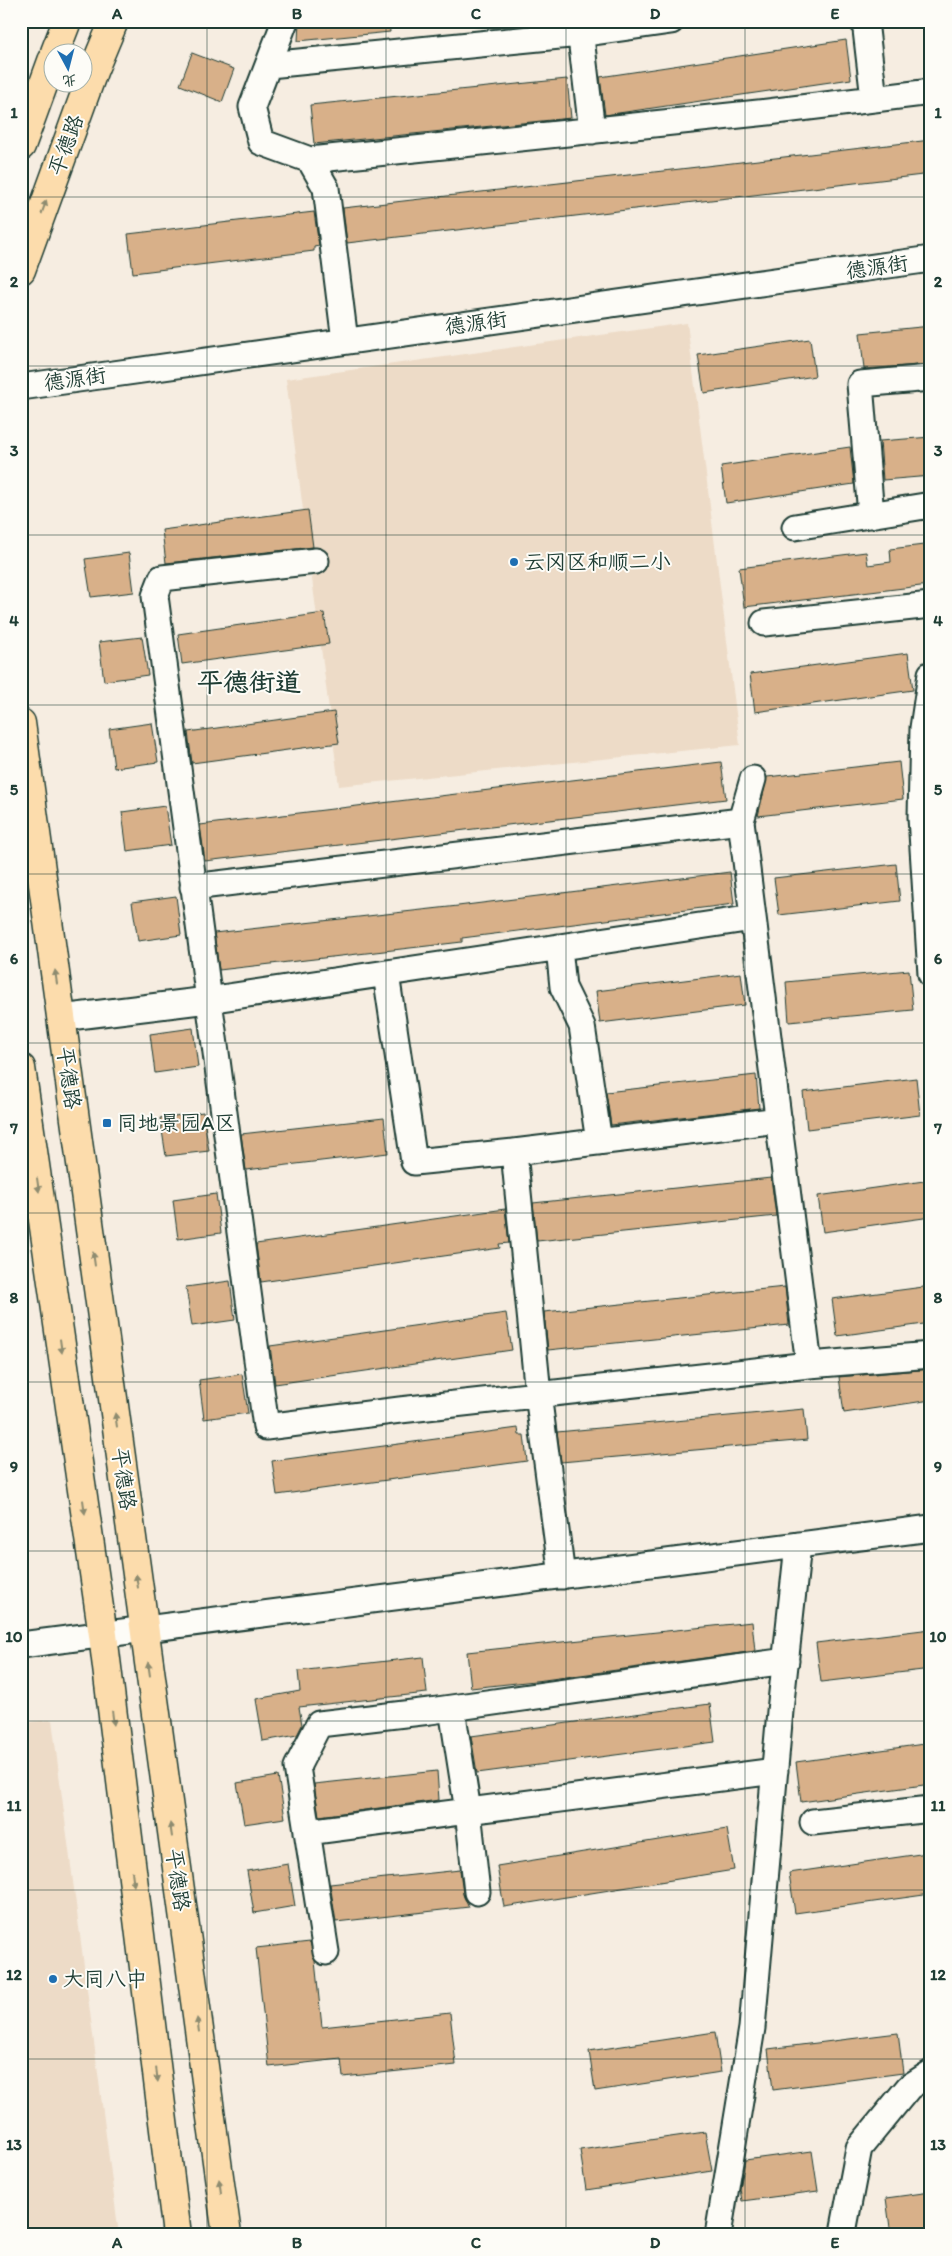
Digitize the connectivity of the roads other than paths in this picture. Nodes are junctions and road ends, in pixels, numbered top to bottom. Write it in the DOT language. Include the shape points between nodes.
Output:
graph roads {
  1 [pos="67,21"];
  2 [pos="114,21"];
  3 [pos="285,21"];
  4 [pos="671,21"];
  5 [pos="865,21"];
  6 [pos="579,27"];
  7 [pos="60,42"];
  8 [pos="268,65"];
  9 [pos="42,88"];
  10 [pos="931,92"];
  11 [pos="874,99"];
  12 [pos="592,131"];
  13 [pos="21,146"];
  14 [pos="310,160"];
  15 [pos="931,260"];
  16 [pos="21,270"];
  17 [pos="345,342"];
  18 [pos="931,378"];
  19 [pos="21,387"];
  20 [pos="931,505"];
  21 [pos="871,515"];
  22 [pos="795,527"];
  23 [pos="316,561"];
  24 [pos="931,605"];
  25 [pos="764,623"];
  26 [pos="931,674"];
  27 [pos="21,723"];
  28 [pos="754,779"];
  29 [pos="741,821"];
  30 [pos="193,887"];
  31 [pos="754,918"];
  32 [pos="559,947"];
  33 [pos="386,974"];
  34 [pos="931,974"];
  35 [pos="208,1000"];
  36 [pos="61,1018"];
  37 [pos="21,1068"];
  38 [pos="779,1120"];
  39 [pos="599,1142"];
  40 [pos="514,1152"];
  41 [pos="931,1355"];
  42 [pos="809,1365"];
  43 [pos="538,1394"];
  44 [pos="931,1528"];
  45 [pos="798,1545"];
  46 [pos="562,1576"];
  47 [pos="144,1630"];
  48 [pos="103,1635"];
  49 [pos="21,1645"];
  50 [pos="786,1661"];
  51 [pos="452,1708"];
  52 [pos="775,1771"];
  53 [pos="931,1809"];
  54 [pos="468,1811"];
  55 [pos="813,1822"];
  56 [pos="307,1832"];
  57 [pos="477,1892"];
  58 [pos="326,1952"];
  59 [pos="931,2073"];
  60 [pos="177,2235"];
  61 [pos="227,2235"];
  62 [pos="718,2235"];
  63 [pos="845,2235"];
  1 -- 7 [label="main road"];
  16 -- 2 [label="main road, 平德路, one-way"];
  3 -- 8 [label="street"];
  4 -- 6 [label="street"];
  5 -- 11 [label="street"];
  6 -- 8 [label="street"];
  6 -- 12 [label="street"];
  8 -- 14 [label="street" via="252,107 261,142"];
  9 -- 13 [label="main road, 平德路"];
  10 -- 11 [label="street"];
  11 -- 12 [label="street"];
  12 -- 14 [label="street"];
  14 -- 17 [label="street" via="326,188"];
  15 -- 17 [label="street, 德源街"];
  17 -- 19 [label="street, 德源街"];
  18 -- 21 [label="street" via="860,384"];
  20 -- 21 [label="street"];
  21 -- 22 [label="street"];
  23 -- 30 [label="street" via="162,578 157,590 155,596"];
  24 -- 25 [label="street"];
  26 -- 34 [label="street" via="923,728 921,817"];
  36 -- 27 [label="main road, 平德路, one-way"];
  28 -- 29 [label="street"];
  29 -- 30 [label="street"];
  29 -- 31 [label="street"];
  30 -- 35 [label="street"];
  31 -- 32 [label="street"];
  31 -- 38 [label="street"];
  32 -- 33 [label="street"];
  32 -- 39 [label="street" via="564,987 582,1026"];
  33 -- 35 [label="street"];
  33 -- 40 [label="street" via="414,1162"];
  35 -- 36 [label="street"];
  35 -- 43 [label="street" via="266,1427"];
  47 -- 36 [label="main road, 平德路, one-way"];
  37 -- 48 [label="main road, 平德路, one-way"];
  38 -- 39 [label="street"];
  38 -- 42 [label="street"];
  39 -- 40 [label="street"];
  40 -- 43 [label="street"];
  41 -- 42 [label="street"];
  42 -- 43 [label="street"];
  43 -- 46 [label="street"];
  44 -- 45 [label="street"];
  45 -- 46 [label="street"];
  45 -- 50 [label="street"];
  46 -- 47 [label="street"];
  47 -- 48 [label="street"];
  61 -- 47 [label="main road, 平德路, one-way"];
  48 -- 49 [label="street"];
  48 -- 60 [label="main road, 平德路, one-way"];
  50 -- 51 [label="street"];
  50 -- 52 [label="street"];
  51 -- 54 [label="street"];
  51 -- 56 [label="street" via="319,1724 297,1767"];
  52 -- 54 [label="street"];
  52 -- 62 [label="street" via="752,2028"];
  53 -- 55 [label="street"];
  54 -- 56 [label="street"];
  54 -- 57 [label="street"];
  56 -- 58 [label="street"];
  59 -- 63 [label="street" via="909,2087 859,2148"];
}
